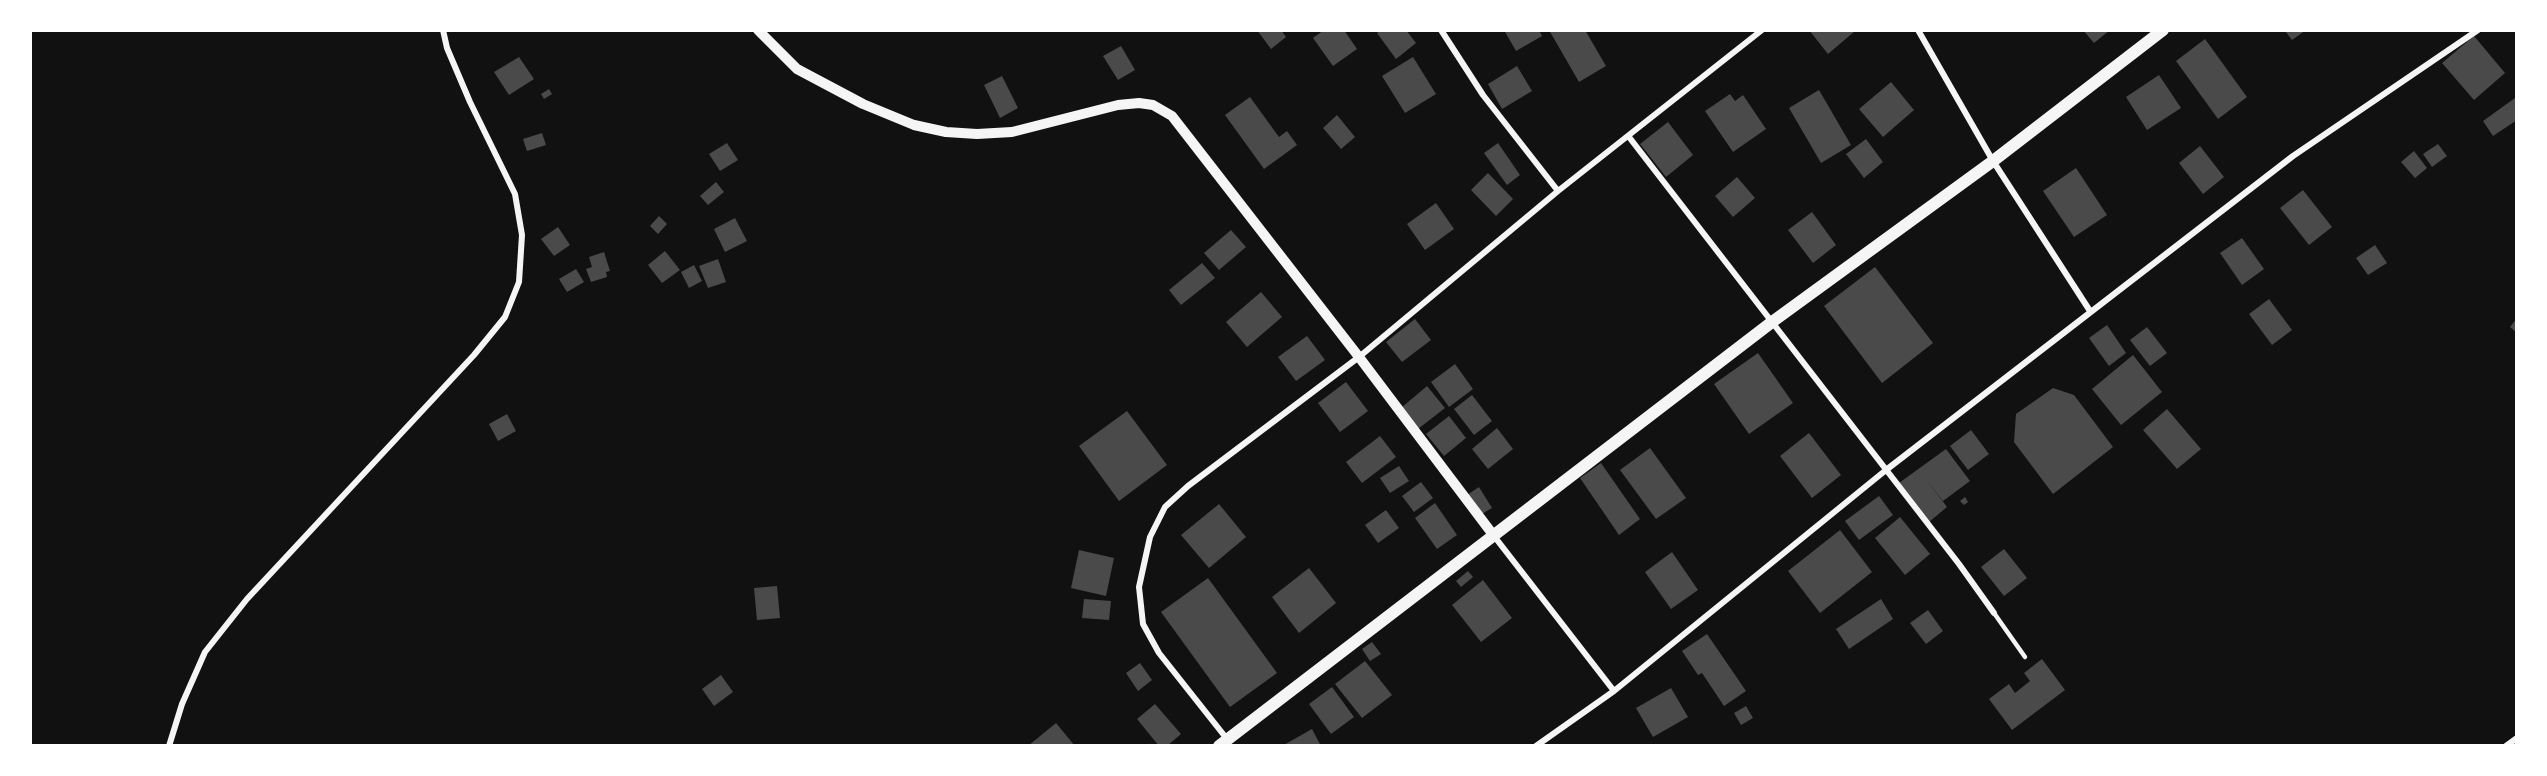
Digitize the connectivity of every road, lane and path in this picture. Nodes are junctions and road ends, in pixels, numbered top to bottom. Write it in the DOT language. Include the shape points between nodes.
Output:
graph roads {
  1 [pos="443,30"];
  2 [pos="758,30"];
  3 [pos="1441,30"];
  4 [pos="1762,30"];
  5 [pos="1918,30"];
  6 [pos="2163,30"];
  7 [pos="2478,30"];
  8 [pos="1629,137"];
  9 [pos="1993,161"];
  10 [pos="1558,191"];
  11 [pos="2090,311"];
  12 [pos="1772,322"];
  13 [pos="1359,357"];
  14 [pos="1886,470"];
  15 [pos="1494,536"];
  16 [pos="1994,614"];
  17 [pos="2025,657"];
  18 [pos="1614,691"];
  19 [pos="2517,738"];
  20 [pos="1223,743"];
  21 [pos="169,746"];
  22 [pos="1536,746"];
  23 [pos="2506,746"];
  1 -- 21 [label="street" via="470,102 515,194 522,235 519,282 505,317 474,355 247,599 205,652"];
  2 -- 13 [label="street" via="797,69 863,104 914,125 946,132 1012,132 1118,105 1153,105 1172,116 1192,139"];
  3 -- 10 [label="street" via="1483,95"];
  4 -- 8 [label="street"];
  5 -- 9 [label="street"];
  6 -- 9 [label="main road"];
  7 -- 11 [label="street" via="2293,156"];
  8 -- 10 [label="street"];
  8 -- 12 [label="street"];
  9 -- 11 [label="street"];
  9 -- 12 [label="main road"];
  10 -- 13 [label="street"];
  11 -- 14 [label="street"];
  12 -- 14 [label="street"];
  12 -- 15 [label="main road"];
  13 -- 15 [label="street"];
  13 -- 20 [label="street" via="1188,486 1165,507 1150,537 1139,587 1143,624"];
  14 -- 16 [label="street"];
  14 -- 18 [label="street"];
  15 -- 18 [label="street"];
  15 -- 20 [label="main road"];
  16 -- 17 [label="lane"];
  18 -- 22 [label="street"];
  19 -- 23 [label="street"];
}
